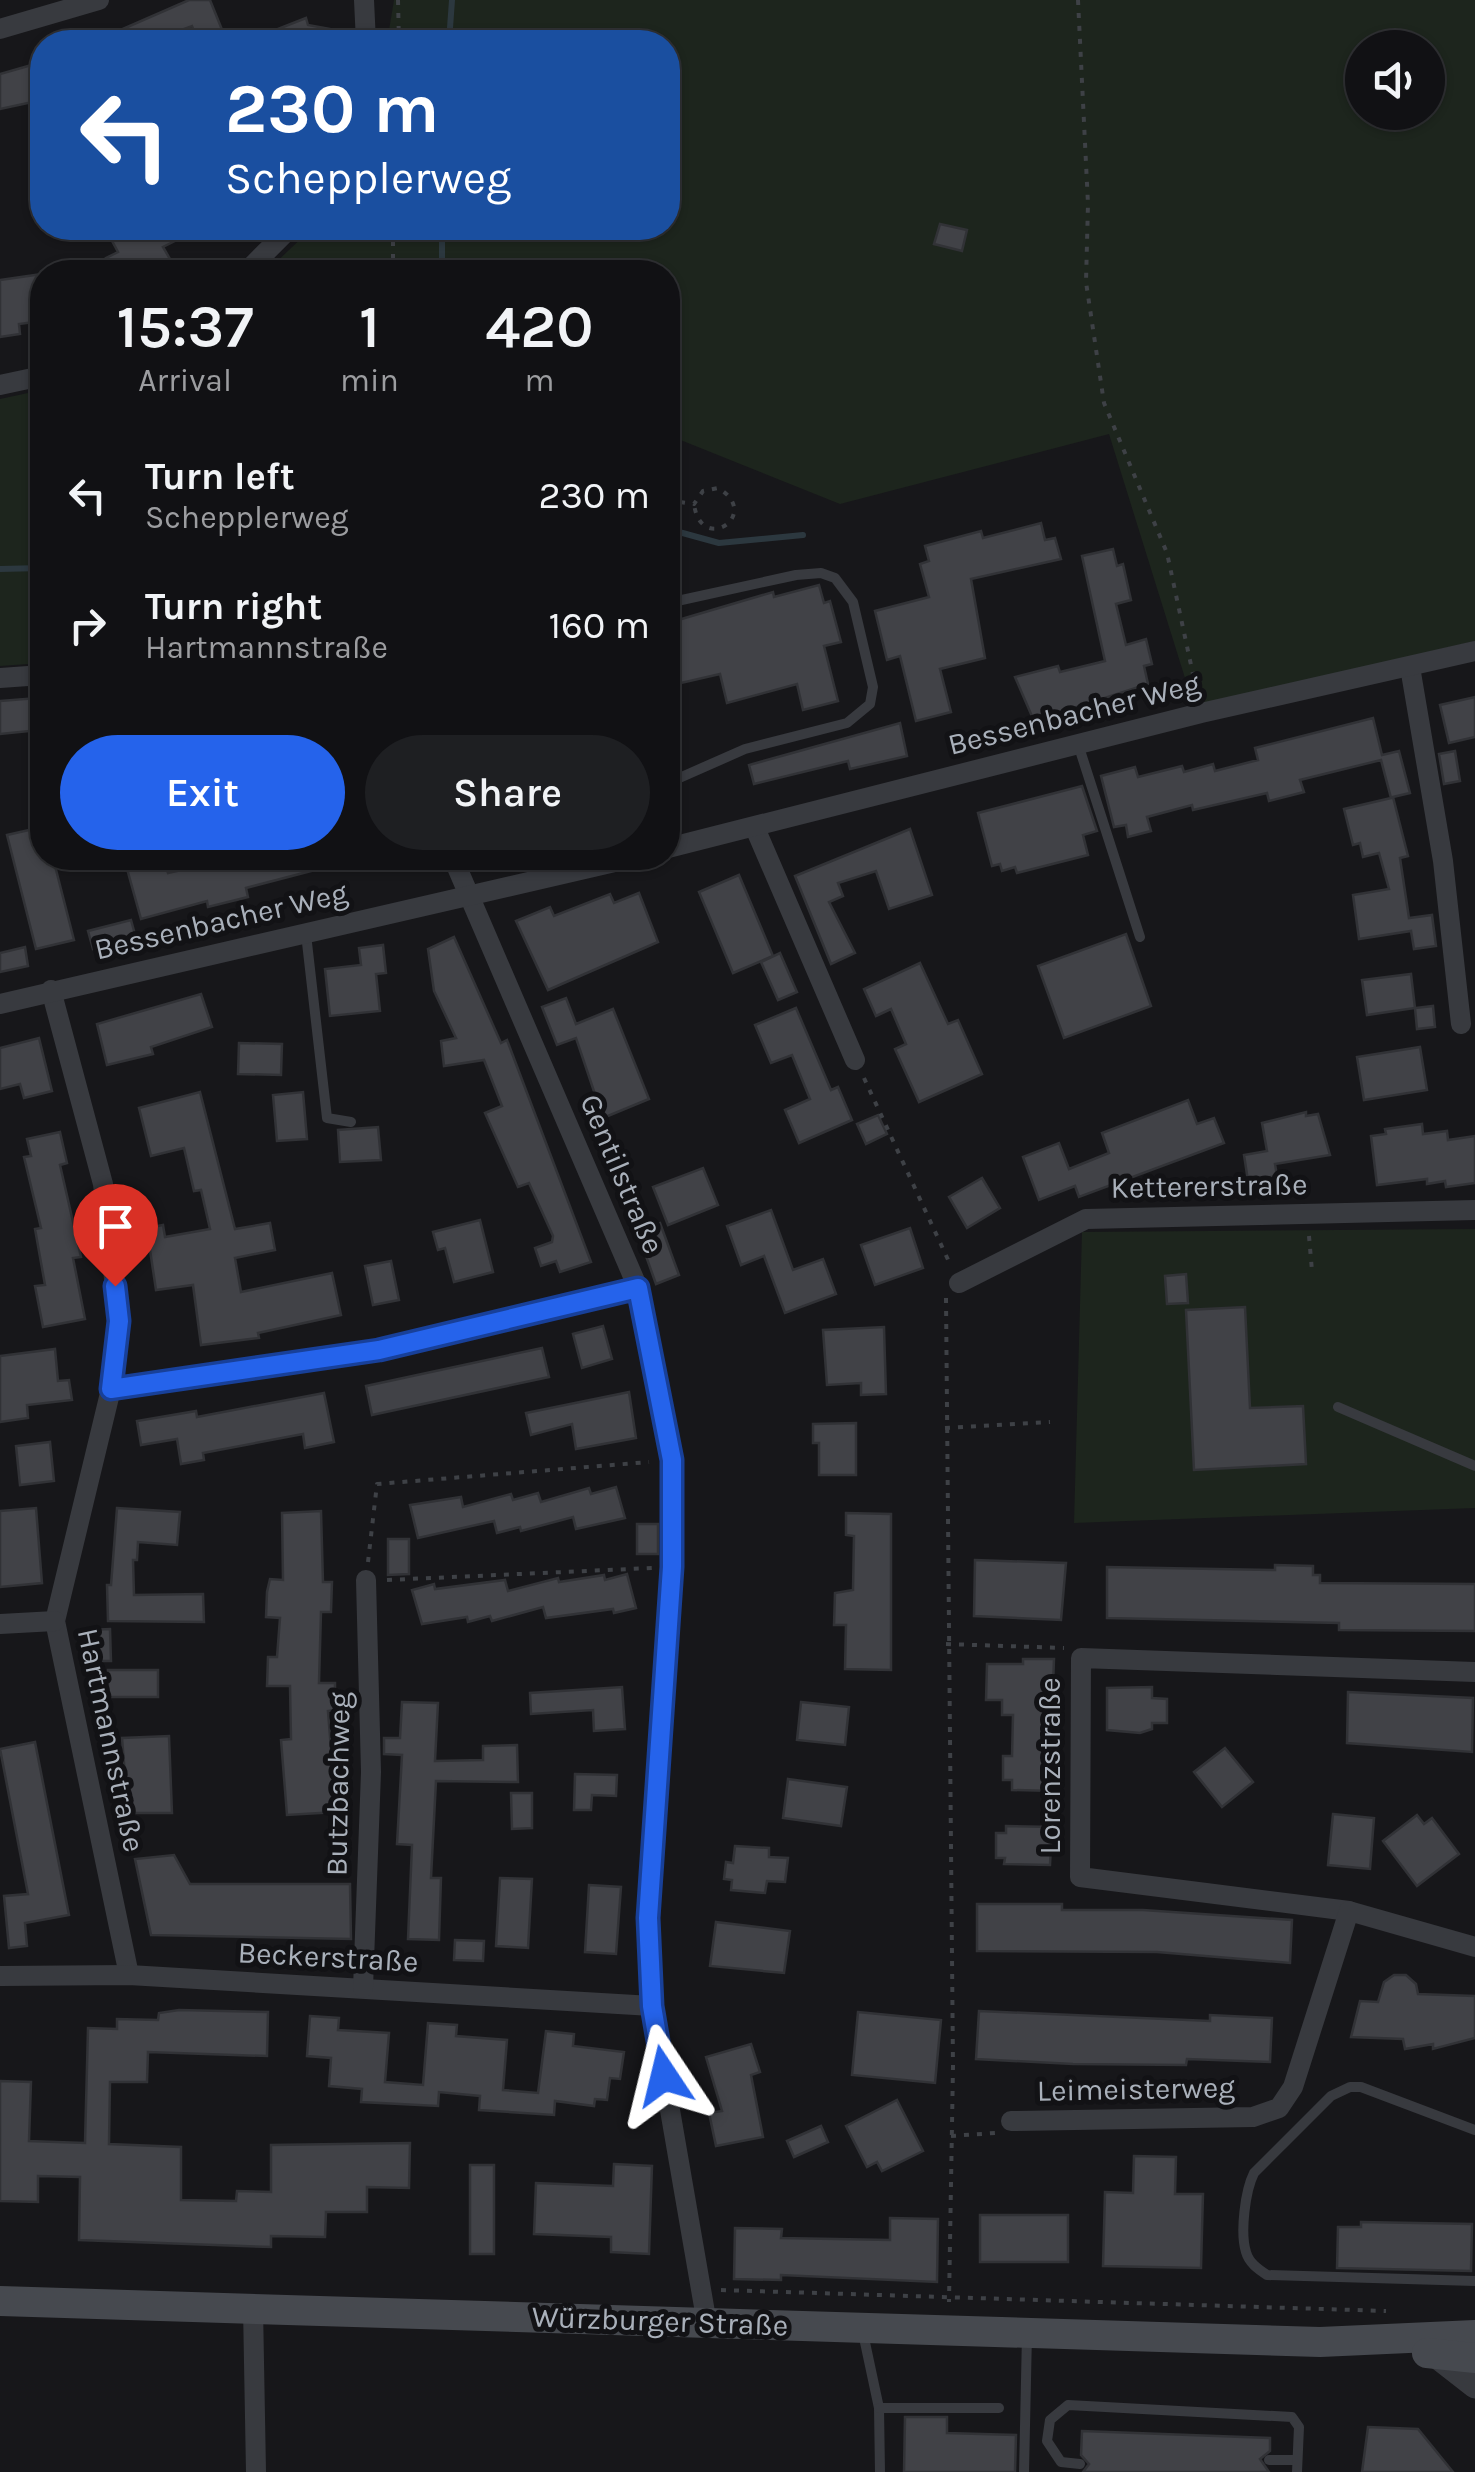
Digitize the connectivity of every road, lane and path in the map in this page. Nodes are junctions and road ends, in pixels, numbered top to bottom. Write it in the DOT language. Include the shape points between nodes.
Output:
graph roads {
  1 [pos="364,0"];
  2 [pos="398,0"];
  3 [pos="1078,0"];
  4 [pos="96,1"];
  5 [pos="0,28"];
  6 [pos="365,30"];
  7 [pos="398,30"];
  8 [pos="278,240"];
  9 [pos="258,260"];
  10 [pos="30,379"];
  11 [pos="0,385"];
  12 [pos="680,502"];
  13 [pos="694,504"];
  14 [pos="680,600"];
  15 [pos="1475,651"];
  16 [pos="1410,667"];
  17 [pos="30,676"];
  18 [pos="0,678"];
  19 [pos="1201,712"];
  20 [pos="1078,744"];
  21 [pos="680,778"];
  22 [pos="755,828"];
  23 [pos="680,845"];
  24 [pos="457,870"];
  25 [pos="581,870"];
  26 [pos="469,896"];
  27 [pos="306,932"];
  28 [pos="1140,937"];
  29 [pos="51,990"];
  30 [pos="0,1004"];
  31 [pos="1461,1024"];
  32 [pos="855,1060"];
  33 [pos="350,1122"];
  34 [pos="1475,1210"];
  35 [pos="1310,1244"];
  36 [pos="1312,1271"];
  37 [pos="959,1283"];
  38 [pos="638,1288"];
  39 [pos="111,1389"];
  40 [pos="1338,1408"];
  41 [pos="1050,1422"];
  42 [pos="945,1428"];
  43 [pos="672,1460"];
  44 [pos="1475,1466"];
  45 [pos="672,1567"];
  46 [pos="366,1580"];
  47 [pos="394,1580"];
  48 [pos="55,1621"];
  49 [pos="0,1624"];
  50 [pos="946,1644"];
  51 [pos="1082,1658"];
  52 [pos="1475,1672"];
  53 [pos="1349,1911"];
  54 [pos="1475,1947"];
  55 [pos="128,1975"];
  56 [pos="0,1976"];
  57 [pos="363,1988"];
  58 [pos="652,2006"];
  59 [pos="1011,2121"];
  60 [pos="1470,2129"];
  61 [pos="951,2136"];
  62 [pos="1475,2282"];
  63 [pos="949,2286"];
  64 [pos="701,2289"];
  65 [pos="0,2301"];
  66 [pos="253,2307"];
  67 [pos="1386,2311"];
  68 [pos="707,2324"];
  69 [pos="862,2327"];
  70 [pos="1027,2333"];
  71 [pos="1475,2336"];
  72 [pos="1320,2342"];
  73 [pos="1434,2354"];
  74 [pos="1475,2358"];
  75 [pos="1475,2386"];
  76 [pos="879,2408"];
  77 [pos="999,2408"];
  78 [pos="1269,2460"];
  79 [pos="1080,2464"];
  80 [pos="1297,2466"];
  81 [pos="256,2472"];
  82 [pos="880,2472"];
  83 [pos="1024,2472"];
  1 -- 6 [label="street"];
  2 -- 7 [label="path"];
  3 -- 19 [label="path" via="1086,282 1104,402 1167,553"];
  4 -- 5 [label="street"];
  8 -- 9 [label="street"];
  10 -- 11 [label="street"];
  12 -- 13 [label="path"];
  13 -- 13 [label="path" via="702,491 718,488 736,508 731,522 706,528"];
  14 -- 21 [label="lane" via="796,575 835,578 853,602 873,687 870,704 847,723 744,749"];
  15 -- 16 [label="street, Bessenbacher Weg"];
  16 -- 19 [label="street, Bessenbacher Weg"];
  16 -- 31 [label="street" via="1443,860"];
  17 -- 18 [label="street"];
  19 -- 20 [label="street, Bessenbacher Weg"];
  20 -- 22 [label="street, Bessenbacher Weg"];
  20 -- 28 [label="lane"];
  22 -- 23 [label="street, Bessenbacher Weg"];
  22 -- 32 [label="street"];
  24 -- 26 [label="street, Gentilstraße"];
  25 -- 26 [label="street, Bessenbacher Weg"];
  26 -- 27 [label="street, Bessenbacher Weg"];
  26 -- 38 [label="street, Gentilstraße"];
  27 -- 29 [label="street, Bessenbacher Weg"];
  27 -- 33 [label="lane" via="327,1118"];
  29 -- 30 [label="street, Bessenbacher Weg"];
  29 -- 39 [label="street, Hartmannstraße" via="103,1184 119,1321"];
  32 -- 37 [label="path"];
  34 -- 37 [label="street, Kettererstraße" via="1086,1219"];
  35 -- 36 [label="path"];
  37 -- 42 [label="path" via="944,1301"];
  38 -- 39 [label="street" via="379,1350"];
  38 -- 43 [label="street, Gentilstraße"];
  39 -- 48 [label="street, Hartmannstraße"];
  40 -- 44 [label="lane"];
  41 -- 42 [label="path"];
  42 -- 50 [label="path"];
  43 -- 45 [label="street, Gentilstraße"];
  43 -- 46 [label="path" via="378,1484"];
  45 -- 47 [label="path"];
  45 -- 58 [label="street, Gentilstraße" via="648,1918"];
  46 -- 57 [label="street, Butzbachweg" via="372,1772"];
  48 -- 49 [label="street"];
  48 -- 55 [label="street, Hartmannstraße"];
  50 -- 51 [label="path" via="1063,1647"];
  50 -- 61 [label="path"];
  51 -- 52 [label="street, Lorenzstraße"];
  51 -- 53 [label="street, Lorenzstraße" via="1080,1877"];
  53 -- 54 [label="street"];
  53 -- 59 [label="street, Leimeisterweg" via="1293,2087 1279,2108 1253,2117"];
  55 -- 56 [label="street, Beckerstraße"];
  55 -- 57 [label="street, Beckerstraße"];
  57 -- 58 [label="street, Beckerstraße"];
  58 -- 64 [label="street, Gentilstraße"];
  59 -- 61 [label="path" via="991,2135"];
  60 -- 62 [label="lane" via="1361,2087 1339,2090 1254,2173 1245,2251 1267,2275"];
  61 -- 63 [label="path"];
  64 -- 67 [label="path"];
  64 -- 68 [label="street, Gentilstraße"];
  65 -- 66 [label="main road, Würzburger Straße"];
  66 -- 68 [label="main road, Würzburger Straße"];
  66 -- 81 [label="street"];
  68 -- 69 [label="main road, Würzburger Straße"];
  69 -- 70 [label="main road, Würzburger Straße"];
  69 -- 76 [label="lane"];
  70 -- 72 [label="main road, Würzburger Straße"];
  70 -- 83 [label="lane"];
  71 -- 72 [label="main road, Würzburger Straße"];
  72 -- 73 [label="main road, Würzburger Straße"];
  73 -- 74 [label="main road, Würzburger Straße"];
  73 -- 75 [label="street"];
  76 -- 77 [label="lane"];
  76 -- 82 [label="lane"];
  78 -- 80 [label="lane"];
  79 -- 80 [label="lane" via="1061,2462 1047,2441 1050,2420 1068,2406 1277,2413 1299,2427"];
}
